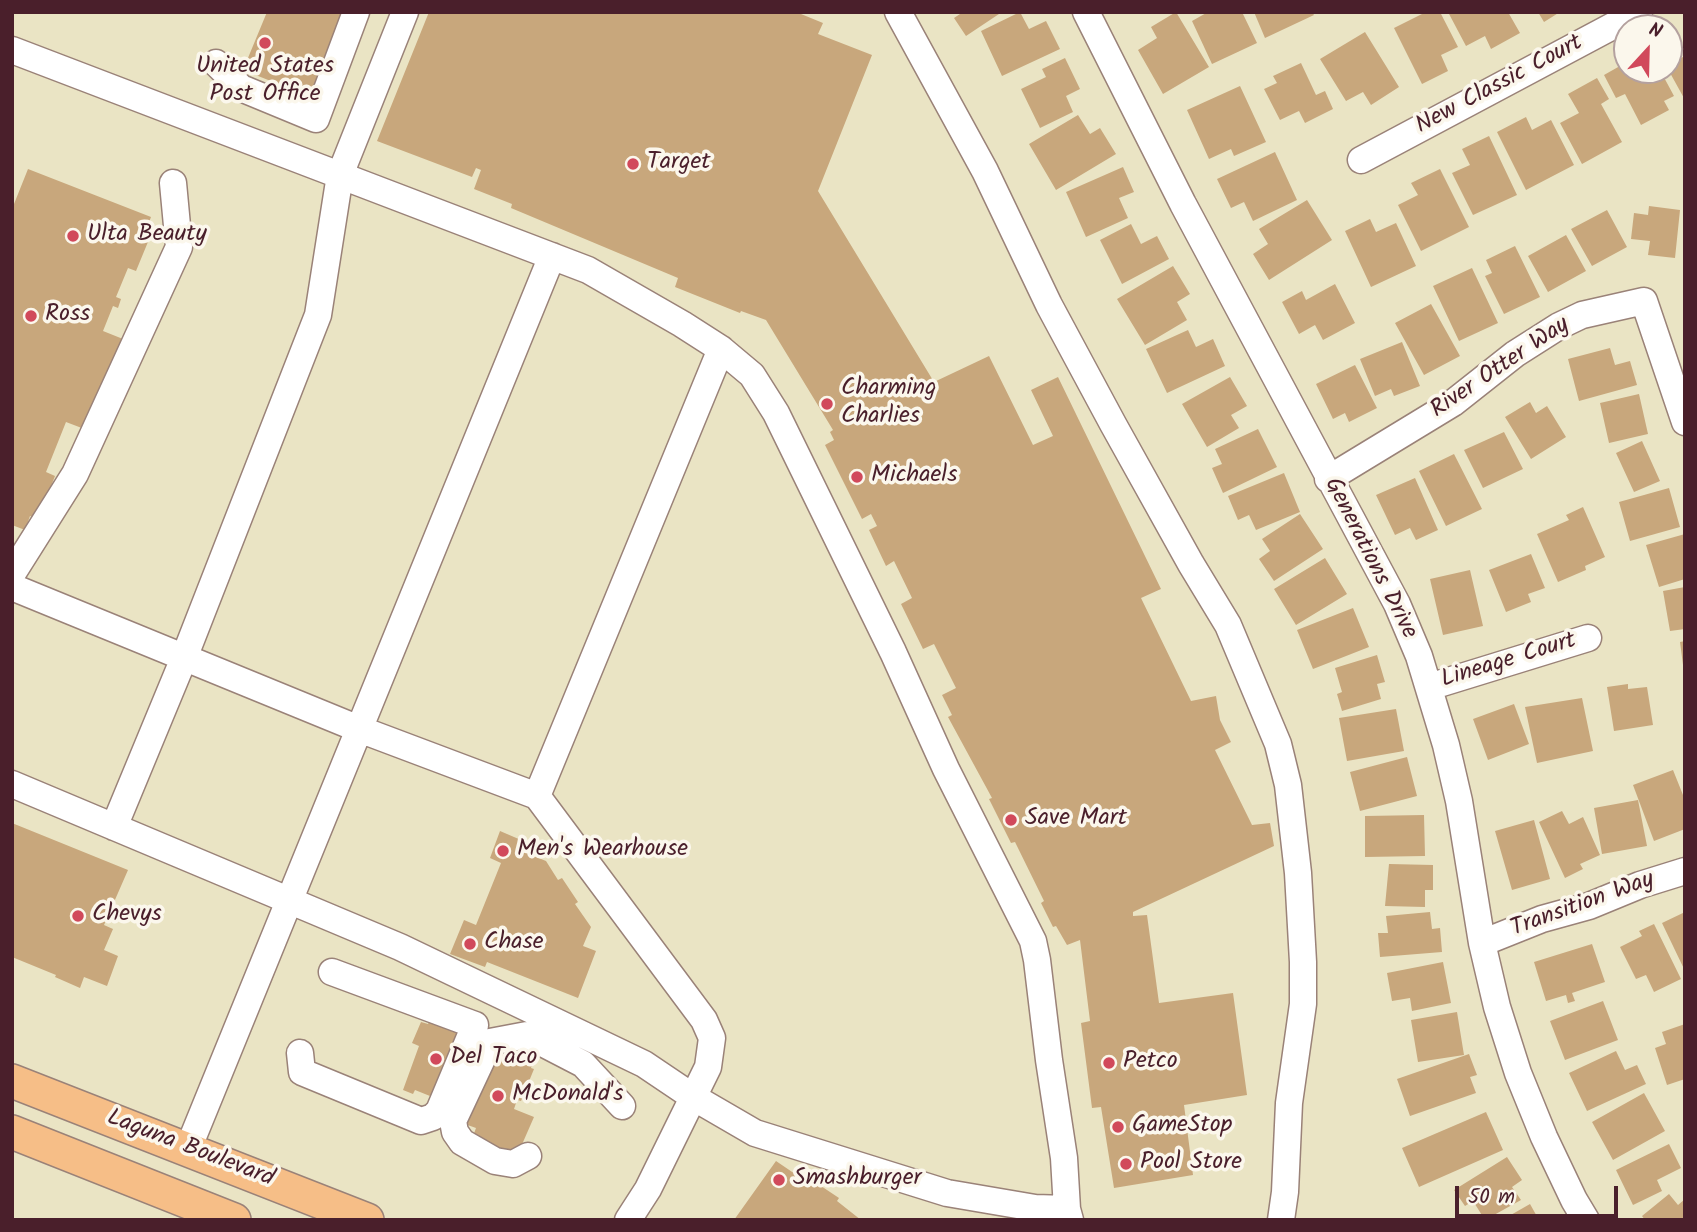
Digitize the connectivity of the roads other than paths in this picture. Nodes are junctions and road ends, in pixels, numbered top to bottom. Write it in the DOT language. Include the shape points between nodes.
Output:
graph roads {
  1 [pos="356,12"];
  2 [pos="405,12"];
  3 [pos="898,12"];
  4 [pos="1639,12"];
  5 [pos="1088,13"];
  6 [pos="12,50"];
  7 [pos="216,63"];
  8 [pos="1361,160"];
  9 [pos="340,175"];
  10 [pos="173,183"];
  11 [pos="552,256"];
  12 [pos="721,349"];
  13 [pos="1685,422"];
  14 [pos="1328,479"];
  15 [pos="12,574"];
  16 [pos="12,587"];
  17 [pos="1588,638"];
  18 [pos="184,658"];
  19 [pos="1429,687"];
  20 [pos="359,729"];
  21 [pos="12,784"];
  22 [pos="537,796"];
  23 [pos="114,827"];
  24 [pos="1685,871"];
  25 [pos="289,901"];
  26 [pos="1482,943"];
  27 [pos="332,972"];
  28 [pos="300,1053"];
  29 [pos="12,1081"];
  30 [pos="693,1097"];
  31 [pos="622,1106"];
  32 [pos="12,1132"];
  33 [pos="188,1149"];
  34 [pos="528,1156"];
  35 [pos="1068,1214"];
  36 [pos="234,1220"];
  37 [pos="367,1220"];
  38 [pos="628,1220"];
  39 [pos="1281,1220"];
  40 [pos="1586,1220"];
  1 -- 7 [label="street" via="316,119 241,88"];
  2 -- 9 [label="street"];
  3 -- 39 [label="street" via="1113,424 1228,625 1278,744 1288,785 1303,962 1303,1004 1289,1103"];
  4 -- 8 [label="street, New Classic Court"];
  5 -- 14 [label="street, Generations Drive"];
  6 -- 9 [label="street"];
  9 -- 11 [label="street"];
  9 -- 18 [label="street" via="318,316"];
  10 -- 15 [label="street" via="179,247 75,474"];
  11 -- 12 [label="street" via="614,284"];
  11 -- 20 [label="street"];
  12 -- 22 [label="street"];
  12 -- 35 [label="street" via="752,374 776,413 1033,941"];
  13 -- 14 [label="street, River Otter Way" via="1644,301 1582,315 1559,326 1452,403"];
  14 -- 19 [label="street, Generations Drive" via="1397,604"];
  16 -- 18 [label="street"];
  17 -- 19 [label="street, Lineage Court"];
  18 -- 20 [label="street"];
  18 -- 23 [label="street"];
  19 -- 26 [label="street, Generations Drive" via="1459,801"];
  20 -- 22 [label="street"];
  20 -- 25 [label="street"];
  21 -- 23 [label="street"];
  22 -- 30 [label="street" via="704,1020 711,1048 708,1067"];
  23 -- 25 [label="street"];
  24 -- 26 [label="street, Transition Way"];
  25 -- 30 [label="street" via="400,947 644,1064"];
  25 -- 33 [label="street"];
  26 -- 40 [label="street, Generations Drive" via="1518,1073"];
  27 -- 28 [label="street" via="475,1025 439,1111 421,1121 302,1072"];
  29 -- 33 [label="main road, Laguna Boulevard"];
  30 -- 35 [label="street" via="755,1133 914,1184"];
  30 -- 38 [label="street"];
  31 -- 34 [label="street" via="583,1064 527,1035 490,1042 453,1121 455,1132 461,1142 495,1161 513,1164"];
  32 -- 36 [label="main road, Laguna Boulevard"];
  33 -- 37 [label="main road, Laguna Boulevard"];
}
